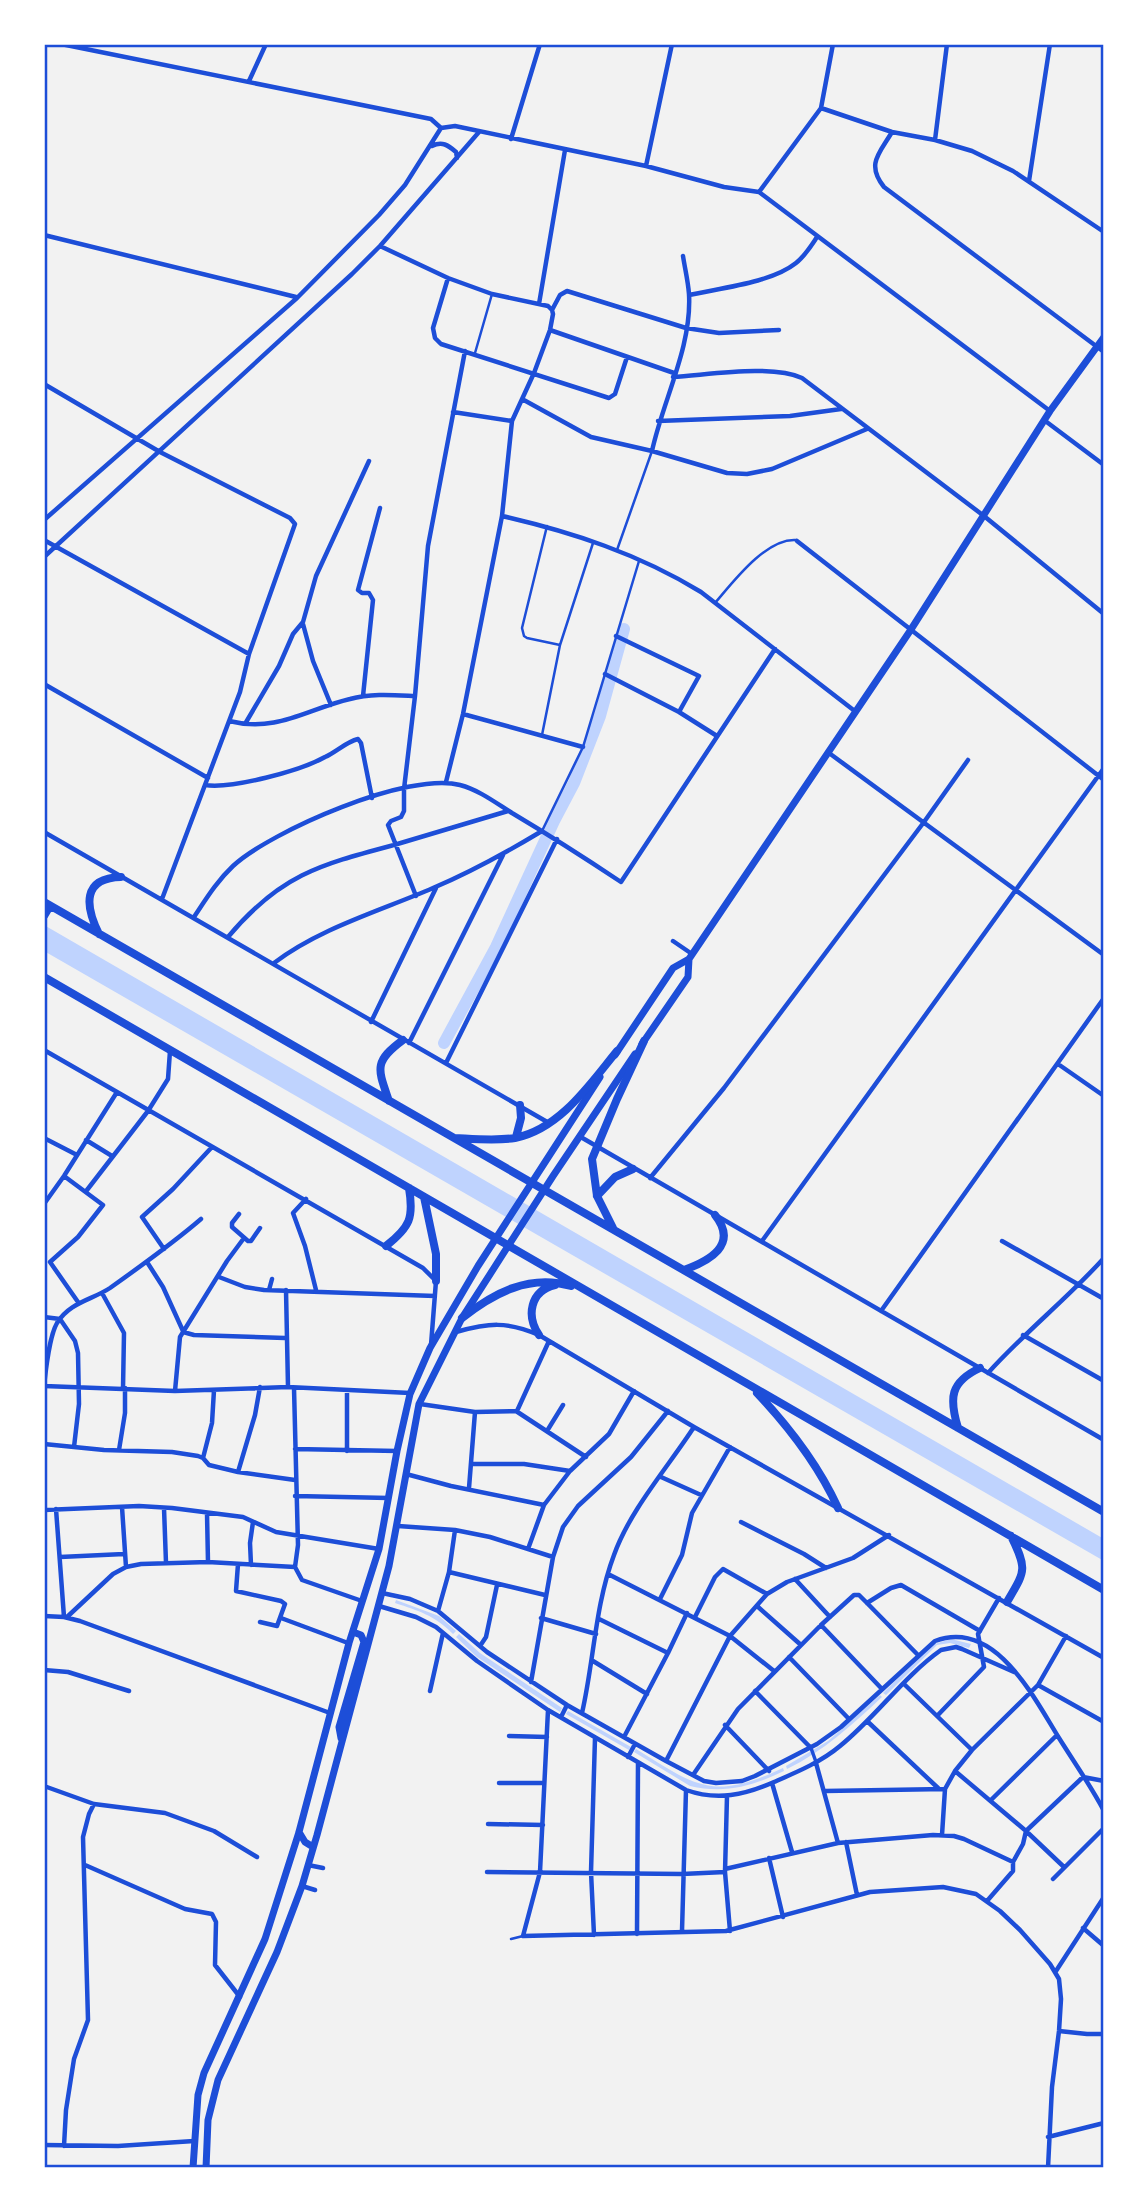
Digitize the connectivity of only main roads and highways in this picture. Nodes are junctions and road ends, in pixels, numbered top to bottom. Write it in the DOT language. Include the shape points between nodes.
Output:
graph roads {
  1 [pos="1104,337"];
  2 [pos="121,877"];
  3 [pos="47,904"];
  4 [pos="44,916"];
  5 [pos="99,934"];
  6 [pos="691,956"];
  7 [pos="44,977"];
  8 [pos="644,1041"];
  9 [pos="406,1042"];
  10 [pos="617,1051"];
  11 [pos="389,1101"];
  12 [pos="520,1105"];
  13 [pos="454,1138"];
  14 [pos="516,1138"];
  15 [pos="633,1169"];
  16 [pos="531,1182"];
  17 [pos="409,1188"];
  18 [pos="544,1190"];
  19 [pos="597,1196"];
  20 [pos="424,1197"];
  21 [pos="715,1215"];
  22 [pos="615,1231"];
  23 [pos="495,1239"];
  24 [pos="386,1245"];
  25 [pos="508,1246"];
  26 [pos="684,1270"];
  27 [pos="436,1281"];
  28 [pos="565,1284"];
  29 [pos="592,1295"];
  30 [pos="462,1318"];
  31 [pos="539,1335"];
  32 [pos="984,1370"];
  33 [pos="750,1386"];
  34 [pos="958,1428"];
  35 [pos="838,1508"];
  36 [pos="1104,1512"];
  37 [pos="1011,1536"];
  38 [pos="1104,1590"];
  39 [pos="1003,1600"];
  40 [pos="353,1632"];
  41 [pos="342,1738"];
  42 [pos="299,1832"];
  43 [pos="313,1847"];
  44 [pos="193,2168"];
  45 [pos="206,2168"];
  1 -- 6 [label="main road" via="1050,411 910,631"];
  2 -- 5 [label="highway" via="102,880 92,889 90,918"];
  3 -- 4 [label="highway"];
  3 -- 5 [label="highway"];
  5 -- 11 [label="highway"];
  6 -- 8 [label="main road" via="688,977"];
  6 -- 10 [label="main road" via="673,968"];
  7 -- 17 [label="highway"];
  8 -- 18 [label="main road"];
  8 -- 19 [label="highway" via="592,1159"];
  9 -- 11 [label="highway" via="384,1056 381,1064"];
  10 -- 14 [label="highway" via="550,1123"];
  10 -- 16 [label="main road"];
  11 -- 13 [label="highway"];
  12 -- 14 [label="highway"];
  13 -- 14 [label="highway"];
  13 -- 16 [label="highway"];
  15 -- 19 [label="highway" via="615,1177"];
  16 -- 18 [label="highway"];
  16 -- 23 [label="main road"];
  17 -- 20 [label="highway"];
  17 -- 24 [label="highway" via="408,1226"];
  18 -- 22 [label="highway"];
  18 -- 25 [label="main road"];
  19 -- 22 [label="highway"];
  20 -- 23 [label="highway"];
  20 -- 27 [label="highway" via="436,1254"];
  21 -- 26 [label="highway" via="722,1223 721,1247 704,1263"];
  22 -- 26 [label="highway"];
  23 -- 25 [label="highway"];
  23 -- 40 [label="main road" via="430,1348 411,1394 379,1549"];
  25 -- 29 [label="highway"];
  25 -- 30 [label="main road"];
  26 -- 34 [label="highway"];
  28 -- 29 [label="highway"];
  28 -- 30 [label="highway" via="514,1287"];
  28 -- 31 [label="highway" via="541,1291 532,1305 530,1315"];
  29 -- 33 [label="highway"];
  30 -- 41 [label="main road" via="419,1404 398,1526"];
  32 -- 34 [label="highway" via="962,1377 954,1391"];
  33 -- 35 [label="highway" via="805,1449"];
  33 -- 37 [label="highway"];
  34 -- 36 [label="highway"];
  37 -- 38 [label="highway"];
  37 -- 39 [label="highway" via="1020,1554 1022,1576"];
  40 -- 41 [label="main road" via="364,1642 339,1727"];
  40 -- 42 [label="main road"];
  41 -- 43 [label="main road"];
  42 -- 43 [label="main road"];
  42 -- 44 [label="main road" via="265,1939 201,2084"];
  43 -- 45 [label="main road" via="277,1952 218,2080 208,2120"];
}
